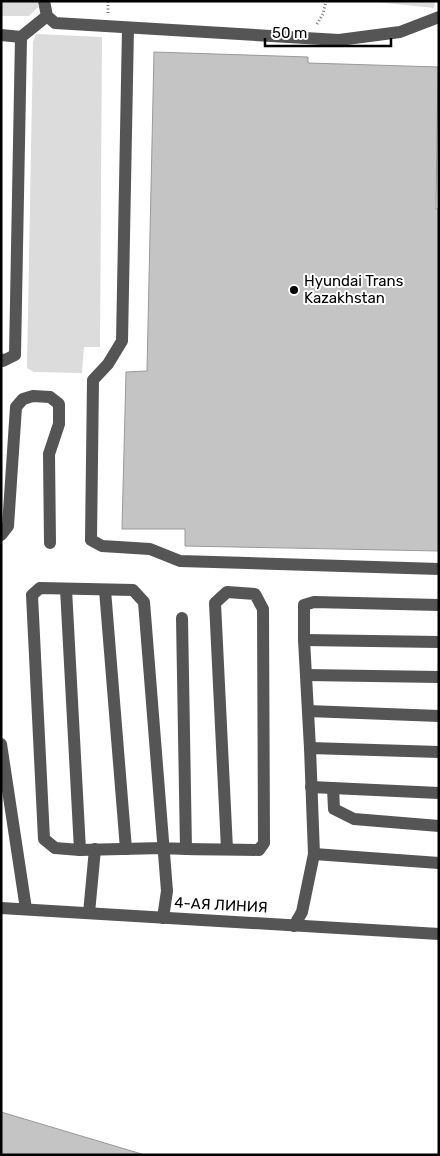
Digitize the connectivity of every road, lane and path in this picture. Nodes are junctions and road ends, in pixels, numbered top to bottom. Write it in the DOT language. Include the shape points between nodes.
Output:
graph roads {
  1 [pos="44,1"];
  2 [pos="326,1"];
  3 [pos="47,16"];
  4 [pos="439,17"];
  5 [pos="128,28"];
  6 [pos="1,36"];
  7 [pos="21,36"];
  8 [pos="310,38"];
  9 [pos="1,360"];
  10 [pos="1,535"];
  11 [pos="50,543"];
  12 [pos="439,569"];
  13 [pos="66,589"];
  14 [pos="105,590"];
  15 [pos="439,605"];
  16 [pos="182,618"];
  17 [pos="304,640"];
  18 [pos="439,642"];
  19 [pos="306,675"];
  20 [pos="439,678"];
  21 [pos="308,711"];
  22 [pos="439,716"];
  23 [pos="1,744"];
  24 [pos="310,748"];
  25 [pos="439,752"];
  26 [pos="311,787"];
  27 [pos="333,788"];
  28 [pos="439,793"];
  29 [pos="439,826"];
  30 [pos="163,848"];
  31 [pos="186,848"];
  32 [pos="126,849"];
  33 [pos="227,849"];
  34 [pos="80,850"];
  35 [pos="95,850"];
  36 [pos="314,854"];
  37 [pos="439,863"];
  38 [pos="1,908"];
  39 [pos="26,909"];
  40 [pos="90,913"];
  41 [pos="164,918"];
  42 [pos="294,926"];
  43 [pos="439,934"];
  1 -- 3 [label="street"];
  2 -- 8 [label="path"];
  3 -- 5 [label="street" via="55,23"];
  3 -- 7 [label="street"];
  4 -- 8 [label="street" via="400,32 339,40"];
  5 -- 8 [label="street"];
  5 -- 12 [label="street" via="122,341 93,380 91,540 102,546 150,549 180,561"];
  6 -- 7 [label="street"];
  7 -- 9 [label="street" via="15,355"];
  10 -- 11 [label="street" via="8,526 16,407 24,399 43,396 56,401 60,412 49,454"];
  13 -- 14 [label="street"];
  13 -- 34 [label="street"];
  13 -- 34 [label="street" via="40,588 32,594 44,839 55,848"];
  14 -- 30 [label="street" via="133,590 144,602"];
  14 -- 32 [label="street"];
  15 -- 17 [label="street" via="314,602 304,605"];
  16 -- 31 [label="street"];
  17 -- 18 [label="street"];
  17 -- 19 [label="street"];
  19 -- 20 [label="street"];
  19 -- 21 [label="street"];
  21 -- 22 [label="street"];
  21 -- 24 [label="street"];
  23 -- 39 [label="street"];
  24 -- 25 [label="street"];
  24 -- 26 [label="street"];
  26 -- 27 [label="street"];
  26 -- 36 [label="street"];
  27 -- 28 [label="street"];
  27 -- 29 [label="street" via="334,809 354,820"];
  30 -- 31 [label="street"];
  30 -- 32 [label="street"];
  30 -- 41 [label="street" via="167,891"];
  31 -- 33 [label="street"];
  32 -- 35 [label="street"];
  33 -- 33 [label="street" via="259,850 264,842 263,609 255,594 227,592 215,603"];
  34 -- 35 [label="street"];
  35 -- 40 [label="street"];
  36 -- 37 [label="street"];
  36 -- 42 [label="street" via="302,912"];
  38 -- 39 [label="street, 4-АЯ ЛИНИЯ"];
  39 -- 40 [label="street, 4-АЯ ЛИНИЯ"];
  40 -- 41 [label="street, 4-АЯ ЛИНИЯ"];
  41 -- 42 [label="street, 4-АЯ ЛИНИЯ"];
  42 -- 43 [label="street, 4-АЯ ЛИНИЯ"];
}
